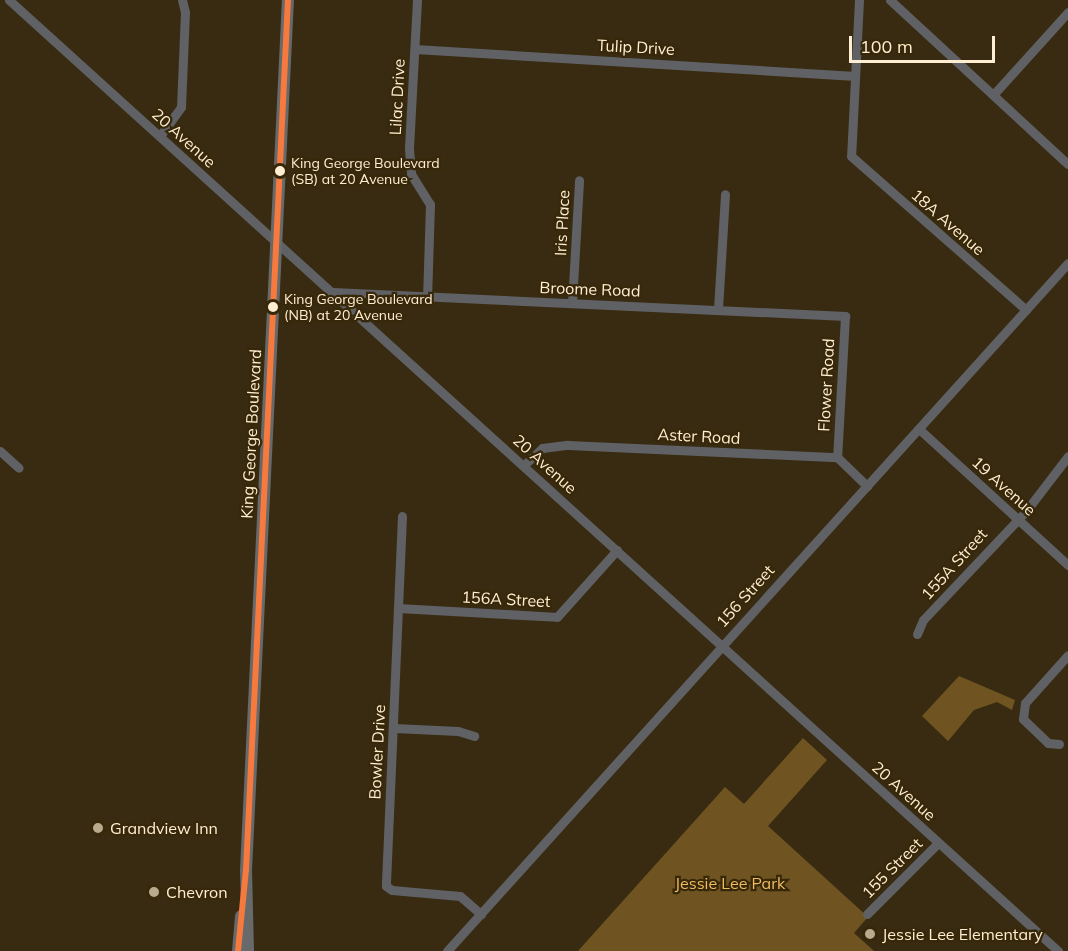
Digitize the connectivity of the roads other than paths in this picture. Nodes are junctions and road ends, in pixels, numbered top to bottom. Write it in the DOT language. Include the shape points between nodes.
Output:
graph roads {
  1 [pos="9,0"];
  2 [pos="182,0"];
  3 [pos="288,0"];
  4 [pos="417,0"];
  5 [pos="859,0"];
  6 [pos="890,0"];
  7 [pos="1068,12"];
  8 [pos="415,49"];
  9 [pos="855,76"];
  10 [pos="993,95"];
  11 [pos="160,136"];
  12 [pos="1068,164"];
  13 [pos="579,180"];
  14 [pos="725,194"];
  15 [pos="278,242"];
  16 [pos="1068,263"];
  17 [pos="333,292"];
  18 [pos="427,298"];
  19 [pos="572,303"];
  20 [pos="718,309"];
  21 [pos="1026,310"];
  22 [pos="845,316"];
  23 [pos="919,429"];
  24 [pos="0,451"];
  25 [pos="1068,456"];
  26 [pos="837,457"];
  27 [pos="524,465"];
  28 [pos="19,468"];
  29 [pos="867,486"];
  30 [pos="402,516"];
  31 [pos="1017,518"];
  32 [pos="617,550"];
  33 [pos="1068,565"];
  34 [pos="398,608"];
  35 [pos="917,634"];
  36 [pos="722,645"];
  37 [pos="1068,655"];
  38 [pos="394,728"];
  39 [pos="474,736"];
  40 [pos="1059,744"];
  41 [pos="938,843"];
  42 [pos="246,870"];
  43 [pos="481,914"];
  44 [pos="867,914"];
  45 [pos="238,951"];
  46 [pos="248,951"];
  47 [pos="447,951"];
  48 [pos="1058,951"];
  1 -- 11 [label="street, 20 Avenue"];
  2 -- 11 [label="street" via="185,12 181,107"];
  3 -- 15 [label="main road, King George Boulevard"];
  4 -- 8 [label="street, Lilac Drive"];
  5 -- 9 [label="street"];
  6 -- 10 [label="street"];
  7 -- 10 [label="street"];
  8 -- 9 [label="street, Tulip Drive"];
  8 -- 18 [label="street, Lilac Drive" via="409,149 411,174 430,204"];
  9 -- 21 [label="street, 18A Avenue" via="851,156"];
  10 -- 12 [label="street"];
  11 -- 15 [label="street, 20 Avenue"];
  13 -- 19 [label="street, Iris Place"];
  14 -- 20 [label="street"];
  15 -- 17 [label="street, 20 Avenue"];
  15 -- 42 [label="main road, King George Boulevard"];
  16 -- 21 [label="street, 156 Street"];
  17 -- 18 [label="street, Broome Road"];
  17 -- 27 [label="street, 20 Avenue"];
  18 -- 19 [label="street, Broome Road"];
  19 -- 20 [label="street, Broome Road"];
  20 -- 22 [label="street, Broome Road"];
  21 -- 23 [label="street, 156 Street"];
  22 -- 26 [label="street, Flower Road"];
  23 -- 29 [label="street, 156 Street"];
  23 -- 31 [label="street, 19 Avenue"];
  24 -- 28 [label="street"];
  25 -- 31 [label="street, 155A Street"];
  26 -- 27 [label="street, Aster Road" via="568,445 542,448"];
  26 -- 29 [label="street"];
  27 -- 32 [label="street, 20 Avenue"];
  29 -- 36 [label="street, 156 Street"];
  30 -- 34 [label="street, Bowler Drive"];
  31 -- 33 [label="street, 19 Avenue"];
  31 -- 35 [label="street, 155A Street" via="924,620"];
  32 -- 34 [label="street, 156A Street" via="557,617"];
  32 -- 36 [label="street, 20 Avenue"];
  34 -- 38 [label="street, Bowler Drive"];
  36 -- 41 [label="street, 20 Avenue"];
  36 -- 43 [label="street, 156 Street"];
  37 -- 40 [label="street" via="1025,703 1023,719 1048,743"];
  38 -- 39 [label="street" via="458,731"];
  38 -- 43 [label="street, Bowler Drive" via="386,886 392,890 460,896"];
  41 -- 44 [label="street, 155 Street"];
  41 -- 48 [label="street, 20 Avenue"];
  42 -- 45 [label="main road, King George Boulevard"];
  42 -- 46 [label="main road, King George Boulevard"];
  43 -- 47 [label="street, 156 Street"];
}
